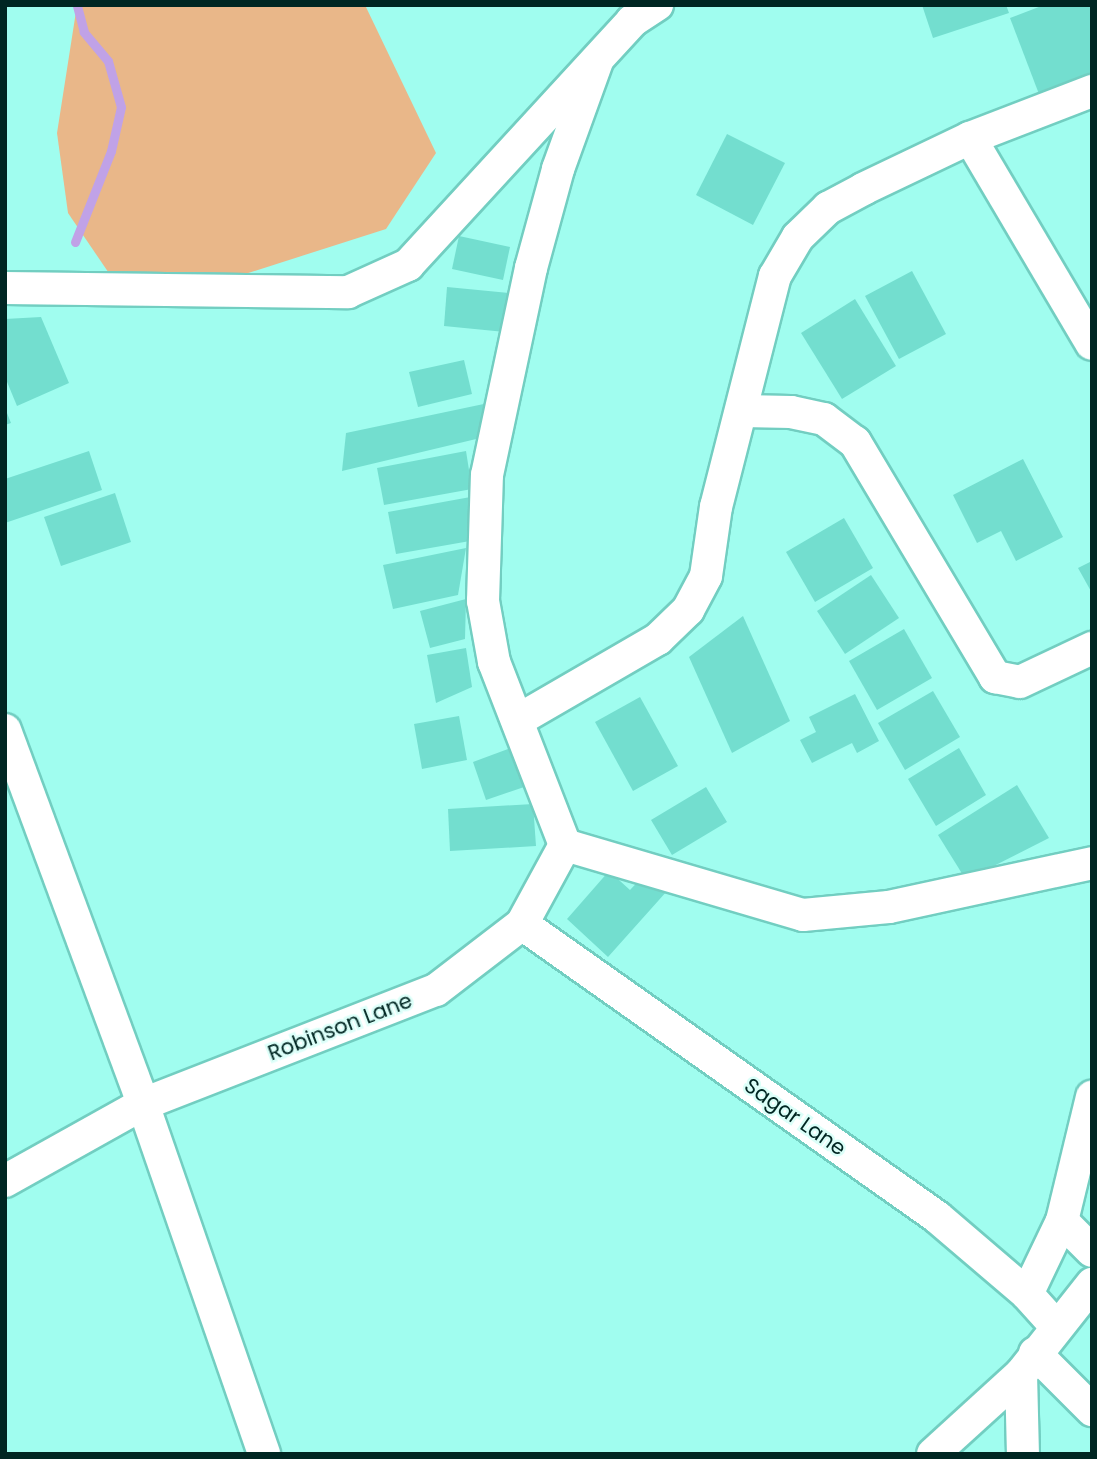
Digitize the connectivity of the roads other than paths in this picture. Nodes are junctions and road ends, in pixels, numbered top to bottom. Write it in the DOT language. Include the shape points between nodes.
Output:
graph roads {
  1 [pos="657,5"];
  2 [pos="597,61"];
  3 [pos="1092,91"];
  4 [pos="970,138"];
  5 [pos="5,288"];
  6 [pos="1092,344"];
  7 [pos="743,411"];
  8 [pos="1092,649"];
  9 [pos="520,719"];
  10 [pos="5,730"];
  11 [pos="565,845"];
  12 [pos="1092,863"];
  13 [pos="522,924"];
  14 [pos="1092,1097"];
  15 [pos="143,1104"];
  16 [pos="5,1181"];
  17 [pos="1062,1221"];
  18 [pos="1092,1251"];
  19 [pos="1092,1284"];
  20 [pos="1027,1293"];
  21 [pos="1055,1325"];
  22 [pos="1028,1364"];
  23 [pos="1092,1410"];
  24 [pos="264,1454"];
  25 [pos="933,1454"];
  26 [pos="1023,1454"];
  1 -- 2 [label="street" via="632,21"];
  2 -- 5 [label="street" via="408,265 348,292"];
  2 -- 9 [label="street" via="558,169 531,268 487,475 483,601 494,662"];
  3 -- 4 [label="street"];
  4 -- 6 [label="street"];
  4 -- 7 [label="street" via="828,208 798,237 775,276"];
  7 -- 8 [label="street" via="791,412 824,419 855,442 995,677 1020,682"];
  7 -- 9 [label="street" via="716,507 706,576 688,610 658,639"];
  9 -- 11 [label="street"];
  10 -- 15 [label="street"];
  11 -- 12 [label="street" via="803,915 889,907"];
  11 -- 13 [label="street"];
  13 -- 15 [label="street, Robinson Lane" via="436,990"];
  13 -- 20 [label="street, Sagar Lane" via="937,1217"];
  14 -- 17 [label="street"];
  15 -- 16 [label="street, Robinson Lane"];
  15 -- 24 [label="street"];
  17 -- 18 [label="street"];
  17 -- 20 [label="street"];
  19 -- 21 [label="street"];
  20 -- 21 [label="street, Sagar Lane"];
  21 -- 22 [label="street"];
  22 -- 23 [label="street"];
  22 -- 25 [label="street"];
  22 -- 26 [label="street"];
}
